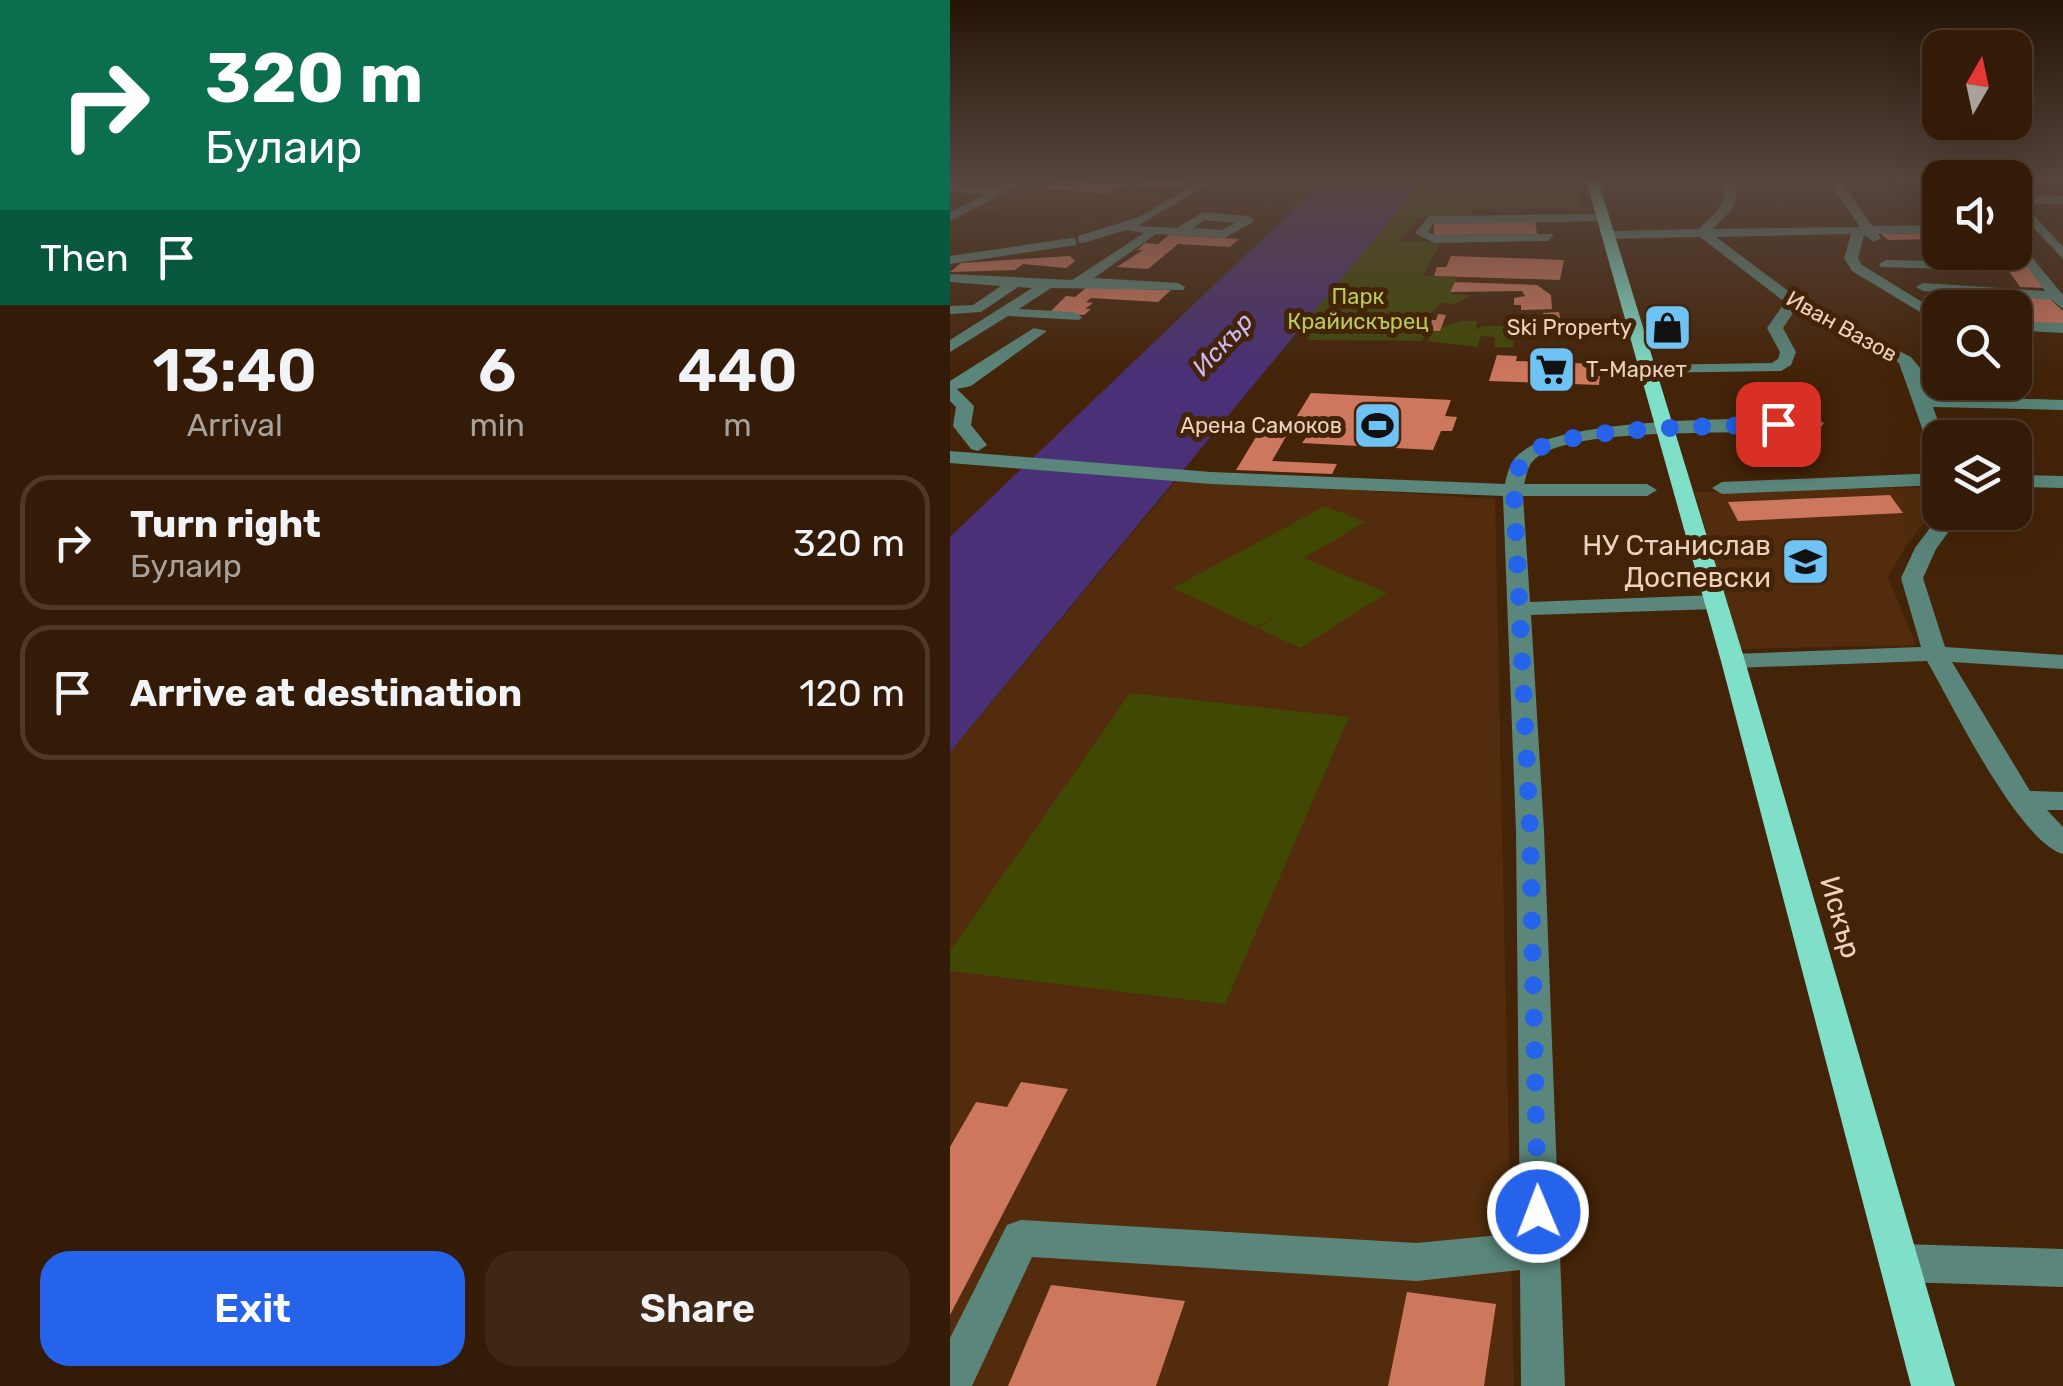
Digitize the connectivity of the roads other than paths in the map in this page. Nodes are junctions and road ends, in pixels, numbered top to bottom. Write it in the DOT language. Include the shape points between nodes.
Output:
graph roads {
  1 [pos="1087,245"];
  2 [pos="1106,245"];
  3 [pos="1135,245"];
  4 [pos="1611,245"];
  5 [pos="1719,245"];
  6 [pos="1853,245"];
  7 [pos="1889,245"];
  8 [pos="1899,246"];
  9 [pos="1079,248"];
  10 [pos="950,260"];
  11 [pos="1922,262"];
  12 [pos="2032,263"];
  13 [pos="1886,264"];
  14 [pos="2034,266"];
  15 [pos="2063,271"];
  16 [pos="950,278"];
  17 [pos="1077,282"];
  18 [pos="1015,283"];
  19 [pos="1046,284"];
  20 [pos="1178,287"];
  21 [pos="1924,287"];
  22 [pos="1956,290"];
  23 [pos="2032,298"];
  24 [pos="2060,301"];
  25 [pos="1793,302"];
  26 [pos="1039,307"];
  27 [pos="1922,308"];
  28 [pos="950,310"];
  29 [pos="1003,313"];
  30 [pos="1074,317"];
  31 [pos="2032,326"];
  32 [pos="2063,328"];
  33 [pos="1039,331"];
  34 [pos="950,346"];
  35 [pos="1648,370"];
  36 [pos="950,389"];
  37 [pos="1922,401"];
  38 [pos="2063,405"];
  39 [pos="1928,420"];
  40 [pos="1815,422"];
  41 [pos="1666,429"];
  42 [pos="978,445"];
  43 [pos="950,457"];
  44 [pos="1922,480"];
  45 [pos="2032,481"];
  46 [pos="2063,482"];
  47 [pos="1722,488"];
  48 [pos="1647,490"];
  49 [pos="1514,492"];
  50 [pos="1939,530"];
  51 [pos="1716,602"];
  52 [pos="1519,609"];
  53 [pos="1935,654"];
  54 [pos="1733,661"];
  55 [pos="2063,662"];
  56 [pos="2021,800"];
  57 [pos="2063,801"];
  58 [pos="2063,844"];
  59 [pos="1539,1250"];
  60 [pos="1901,1263"];
  61 [pos="2063,1268"];
  62 [pos="950,1384"];
  63 [pos="1543,1386"];
  64 [pos="1933,1386"];
  1 -- 9 [label="street"];
  2 -- 9 [label="street"];
  3 -- 17 [label="street"];
  4 -- 35 [label="main road, Искър"];
  5 -- 25 [label="street, Иван Вазов"];
  6 -- 27 [label="street" via="1857,268"];
  7 -- 8 [label="street"];
  9 -- 10 [label="street"];
  9 -- 19 [label="street"];
  11 -- 13 [label="street"];
  12 -- 14 [label="street"];
  14 -- 15 [label="street"];
  14 -- 24 [label="street"];
  16 -- 18 [label="street"];
  17 -- 19 [label="street"];
  17 -- 20 [label="street"];
  17 -- 26 [label="street"];
  18 -- 19 [label="street"];
  18 -- 28 [label="street" via="976,309"];
  19 -- 29 [label="street"];
  21 -- 22 [label="street"];
  23 -- 24 [label="street"];
  25 -- 35 [label="street" via="1775,328 1788,352 1775,368"];
  25 -- 37 [label="street, Иван Вазов" via="1905,360"];
  29 -- 30 [label="street"];
  29 -- 34 [label="street"];
  31 -- 32 [label="street"];
  33 -- 36 [label="street"];
  35 -- 41 [label="main road, Искър"];
  36 -- 42 [label="street" via="965,406 962,426"];
  37 -- 38 [label="street"];
  37 -- 39 [label="street, Иван Вазов"];
  40 -- 41 [label="street"];
  41 -- 49 [label="street" via="1546,445 1520,466"];
  41 -- 51 [label="main road, Искър"];
  43 -- 49 [label="street"];
  44 -- 47 [label="street"];
  45 -- 46 [label="street"];
  48 -- 49 [label="street"];
  49 -- 52 [label="street"];
  50 -- 53 [label="street" via="1912,578"];
  51 -- 52 [label="street"];
  51 -- 54 [label="main road, Искър"];
  52 -- 59 [label="street"];
  53 -- 54 [label="street"];
  53 -- 55 [label="street"];
  53 -- 56 [label="street"];
  54 -- 60 [label="main road, Искър"];
  56 -- 57 [label="street"];
  56 -- 58 [label="street"];
  59 -- 62 [label="street" via="1418,1262 1021,1238"];
  59 -- 63 [label="street"];
  60 -- 61 [label="street"];
  60 -- 64 [label="main road, Искър"];
}
